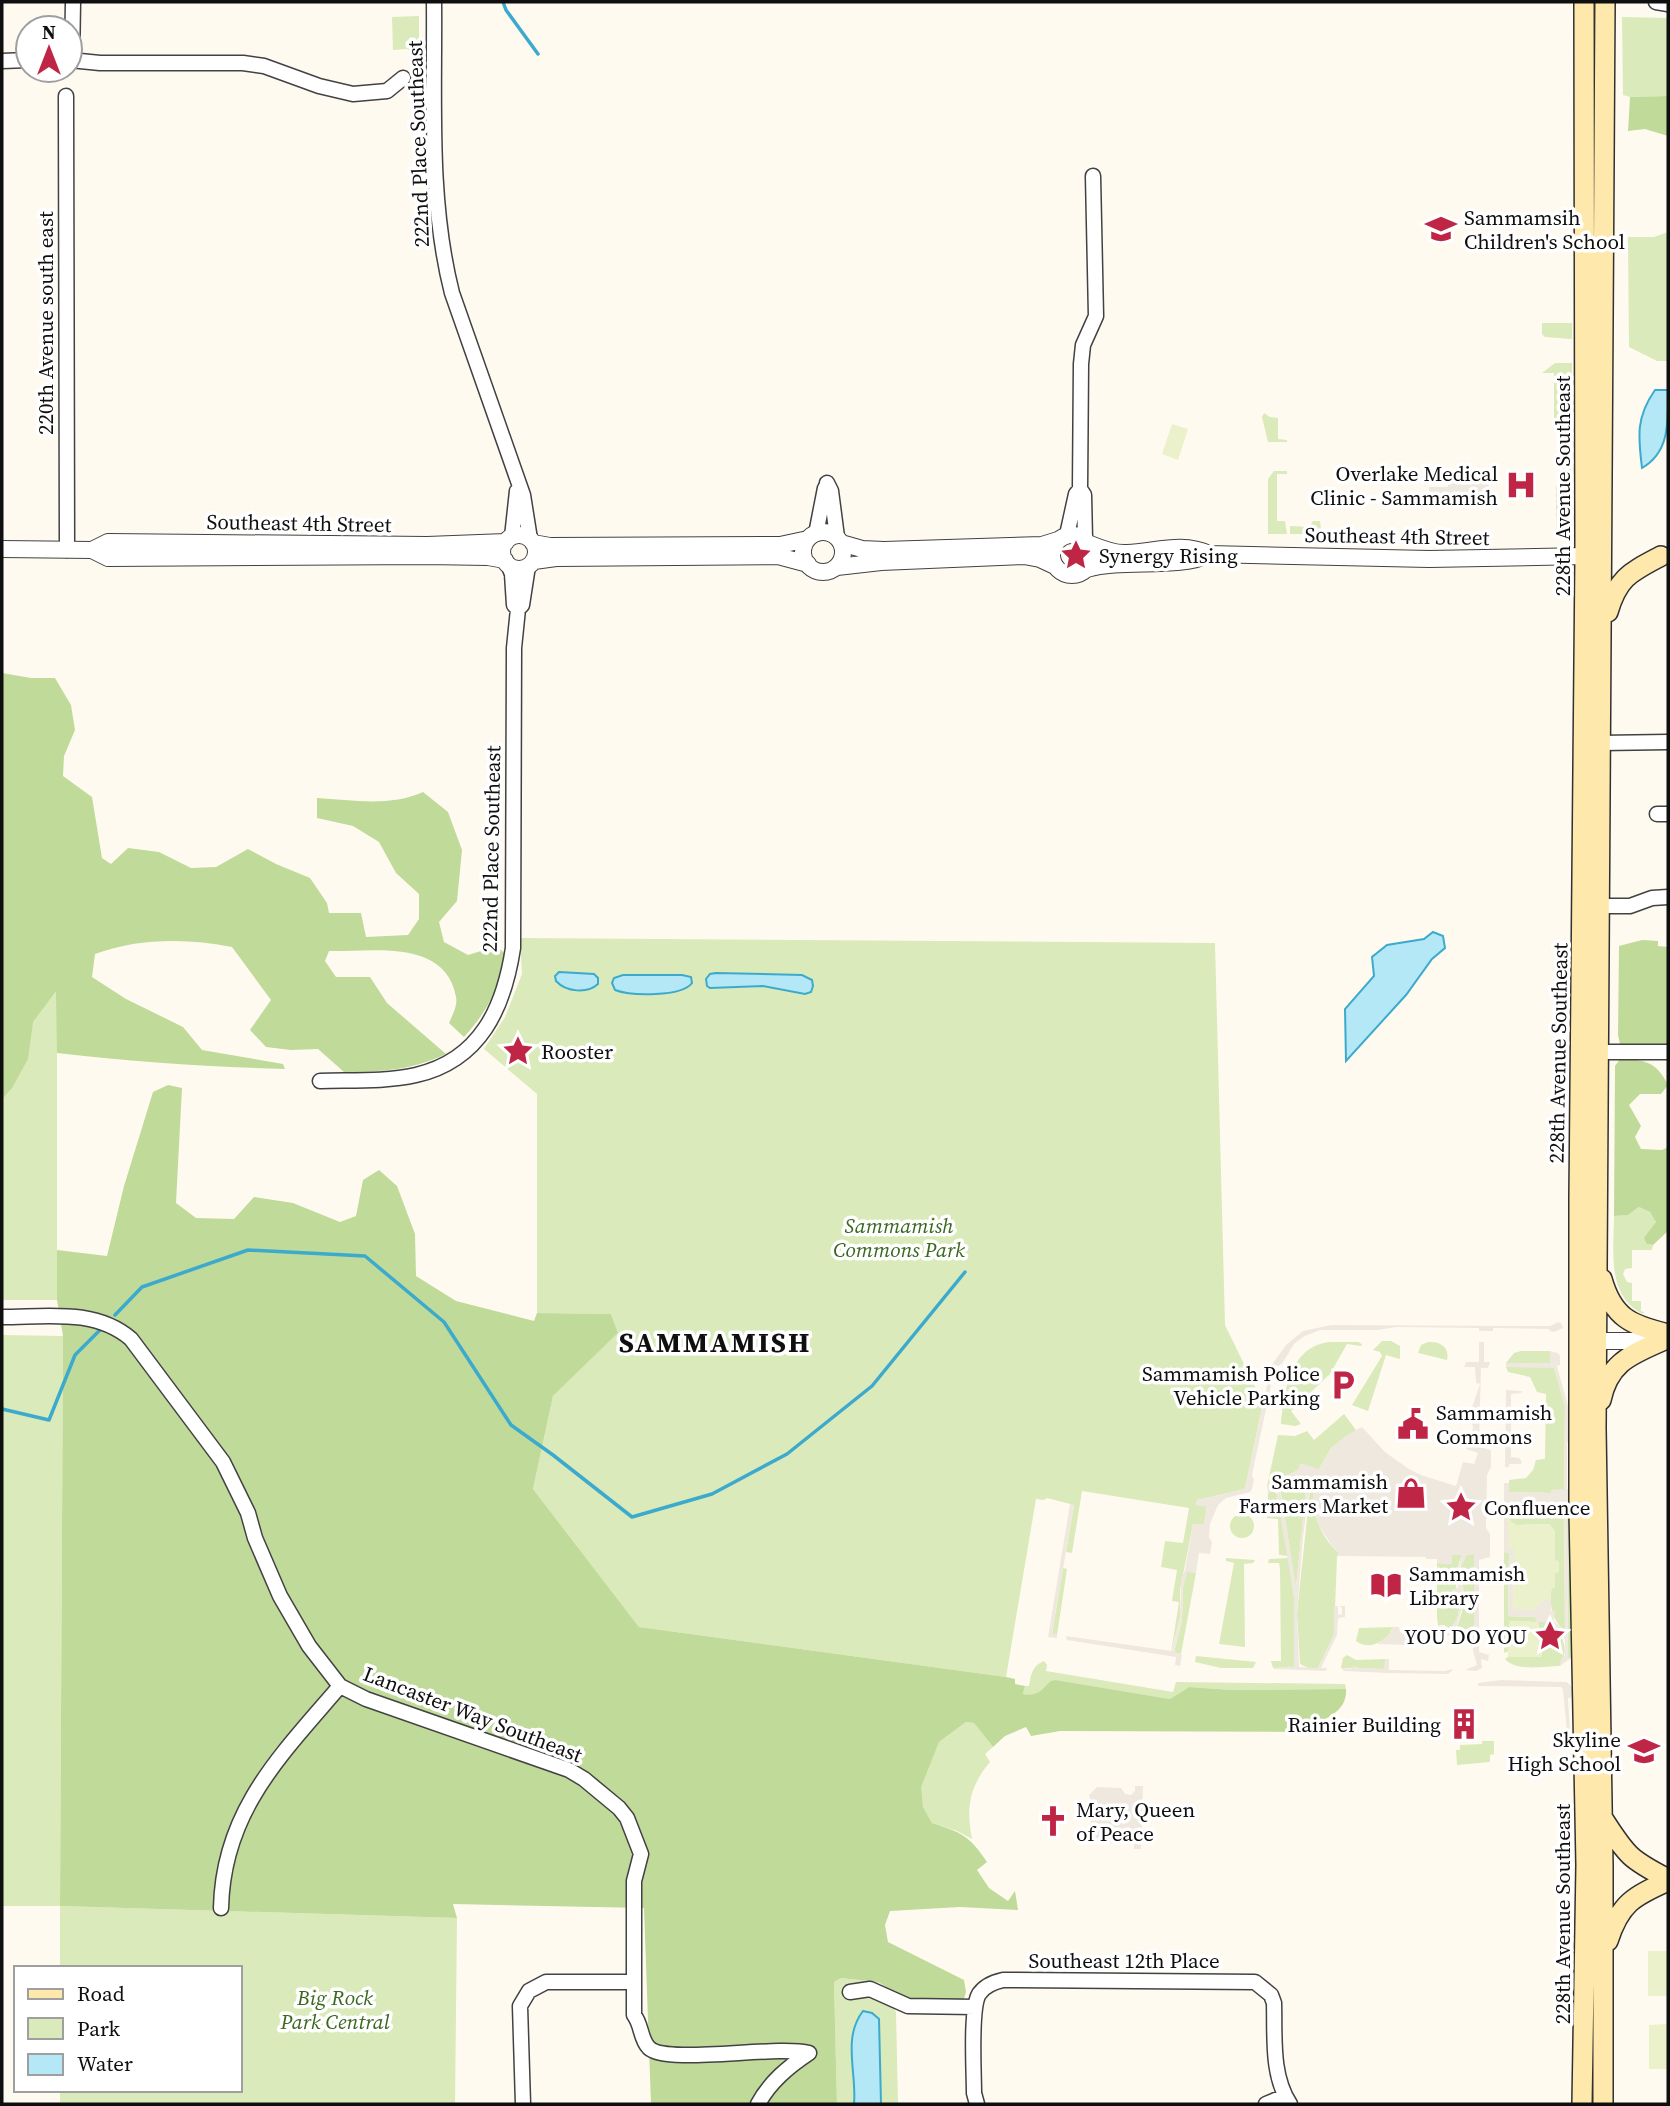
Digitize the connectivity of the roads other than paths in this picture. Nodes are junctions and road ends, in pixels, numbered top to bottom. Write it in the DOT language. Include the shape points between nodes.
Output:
graph roads {
  1 [pos="434,2"];
  2 [pos="1584,2"];
  3 [pos="1605,2"];
  4 [pos="1656,2"];
  5 [pos="1668,4"];
  6 [pos="84,61"];
  7 [pos="403,78"];
  8 [pos="66,96"];
  9 [pos="1093,176"];
  10 [pos="519,483"];
  11 [pos="1080,489"];
  12 [pos="812,537"];
  13 [pos="1063,538"];
  14 [pos="509,540"];
  15 [pos="839,540"];
  16 [pos="532,541"];
  17 [pos="1088,542"];
  18 [pos="2,549"];
  19 [pos="66,550"];
  20 [pos="92,550"];
  21 [pos="1209,554"];
  22 [pos="1585,556"];
  23 [pos="1661,556"];
  24 [pos="506,562"];
  25 [pos="531,564"];
  26 [pos="807,564"];
  27 [pos="1055,566"];
  28 [pos="837,567"];
  29 [pos="1087,569"];
  30 [pos="518,609"];
  31 [pos="1602,661"];
  32 [pos="1668,742"];
  33 [pos="1601,743"];
  34 [pos="1668,897"];
  35 [pos="1600,906"];
  36 [pos="1600,1052"];
  37 [pos="1668,1052"];
  38 [pos="320,1081"];
  39 [pos="1597,1260"];
  40 [pos="2,1317"];
  41 [pos="1666,1338"];
  42 [pos="1588,1341"];
  43 [pos="1596,1428"];
  44 [pos="340,1686"];
  45 [pos="1603,1819"];
  46 [pos="1668,1880"];
  47 [pos="221,1908"];
  48 [pos="1603,1955"];
  49 [pos="634,1982"];
  50 [pos="850,1992"];
  51 [pos="975,2007"];
  52 [pos="1287,2100"];
  53 [pos="523,2104"];
  54 [pos="758,2104"];
  55 [pos="977,2104"];
  56 [pos="1266,2104"];
  57 [pos="1582,2104"];
  58 [pos="1603,2104"];
  1 -- 10 [label="street, 222nd Place Southeast" via="436,190 444,262"];
  2 -- 22 [label="main road, 228th Avenue Southeast"];
  3 -- 31 [label="main road, 228th Avenue Southeast"];
  4 -- 5 [label="street"];
  6 -- 7 [label="street" via="243,63 353,94 387,91"];
  8 -- 19 [label="street, 220th Avenue south east"];
  9 -- 11 [label="street" via="1096,316 1083,345 1081,364"];
  10 -- 14 [label="street, 222nd Place Southeast"];
  10 -- 16 [label="street, 222nd Place Southeast"];
  11 -- 13 [label="street"];
  11 -- 17 [label="street"];
  12 -- 15 [label="street" via="826,533"];
  12 -- 15 [label="street" via="827,483"];
  12 -- 16 [label="street" via="780,545 550,546"];
  12 -- 26 [label="street" via="804,552"];
  13 -- 15 [label="street" via="1042,545 884,550 862,549"];
  13 -- 17 [label="street" via="1074,534"];
  13 -- 27 [label="street" via="1052,554"];
  14 -- 16 [label="street" via="520,535"];
  14 -- 20 [label="street, Southeast 4th Street" via="427,545 108,542"];
  14 -- 24 [label="street" via="503,551"];
  15 -- 28 [label="street" via="843,556"];
  16 -- 25 [label="street" via="536,553"];
  17 -- 21 [label="street, Southeast 4th Street" via="1126,553 1197,548"];
  17 -- 29 [label="street" via="1093,558"];
  18 -- 19 [label="street, Southeast 4th Street"];
  19 -- 20 [label="street, Southeast 4th Street"];
  20 -- 24 [label="street, Southeast 4th Street" via="108,558 440,556"];
  21 -- 22 [label="street, Southeast 4th Street" via="1429,559"];
  21 -- 29 [label="street, Southeast 4th Street" via="1196,561"];
  22 -- 42 [label="main road, 228th Avenue Southeast"];
  23 -- 31 [label="main road" via="1623,578 1614,592"];
  24 -- 25 [label="street" via="518,569"];
  24 -- 30 [label="street, 222nd Place Southeast"];
  25 -- 26 [label="street" via="556,558 778,556"];
  25 -- 30 [label="street, 222nd Place Southeast"];
  26 -- 28 [label="street" via="819,571"];
  27 -- 28 [label="street" via="1024,556"];
  27 -- 29 [label="street" via="1073,575"];
  30 -- 38 [label="street, 222nd Place Southeast" via="513,948 499,1007 464,1052 436,1068 415,1075"];
  31 -- 33 [label="main road, 228th Avenue Southeast"];
  32 -- 33 [label="street"];
  33 -- 35 [label="main road, 228th Avenue Southeast"];
  34 -- 35 [label="street" via="1630,906"];
  35 -- 36 [label="main road, 228th Avenue Southeast"];
  36 -- 37 [label="street"];
  36 -- 39 [label="main road, 228th Avenue Southeast"];
  39 -- 41 [label="main road" via="1617,1312"];
  39 -- 42 [label="main road, 228th Avenue Southeast"];
  40 -- 44 [label="street, Lancaster Way Southeast" via="105,1321 131,1339 223,1462 284,1603"];
  41 -- 42 [label="street"];
  41 -- 43 [label="main road" via="1614,1369 1603,1390"];
  42 -- 43 [label="main road, 228th Avenue Southeast"];
  42 -- 57 [label="main road, 228th Avenue Southeast" via="1579,1511 1586,1852"];
  43 -- 45 [label="main road, 228th Avenue Southeast"];
  44 -- 47 [label="street" via="256,1789 242,1815 221,1881"];
  44 -- 49 [label="street, Lancaster Way Southeast" via="569,1770 619,1808 641,1854 634,1881"];
  45 -- 46 [label="main road" via="1627,1855"];
  45 -- 48 [label="main road, 228th Avenue Southeast"];
  46 -- 48 [label="main road" via="1625,1905 1613,1923"];
  48 -- 58 [label="main road, 228th Avenue Southeast"];
  49 -- 53 [label="street" via="546,1982 529,1991 520,2006"];
  49 -- 54 [label="street, Lancaster Way Southeast" via="634,2015 644,2041 654,2052 673,2056 770,2050 809,2053 773,2081"];
  50 -- 51 [label="street" via="870,1989 908,2006"];
  51 -- 52 [label="street, Southeast 12th Place" via="984,1988 1003,1980 1255,1982 1274,2003 1276,2062"];
  51 -- 55 [label="street"];
  52 -- 56 [label="street"];
}
